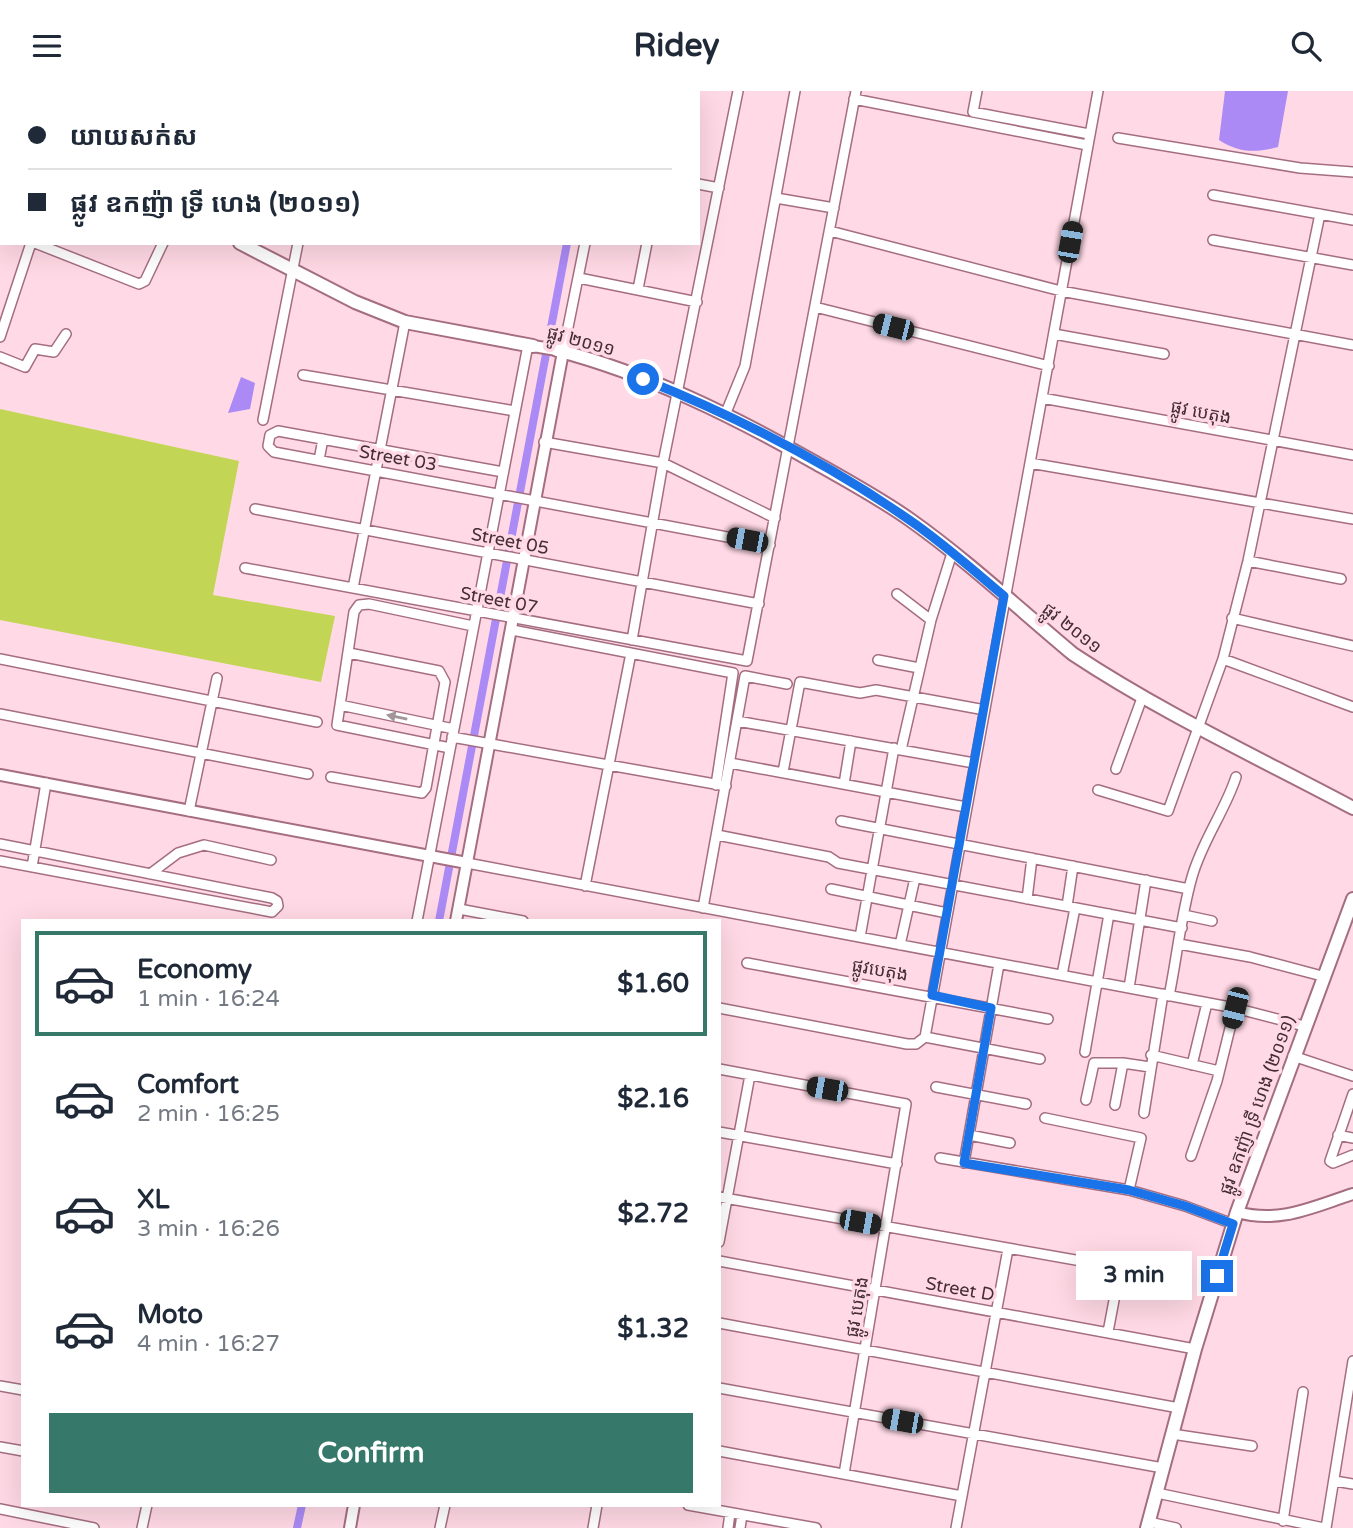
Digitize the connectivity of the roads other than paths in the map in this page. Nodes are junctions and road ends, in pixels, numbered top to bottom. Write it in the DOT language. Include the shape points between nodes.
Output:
graph roads {
  1 [pos="738,91"];
  2 [pos="794,91"];
  3 [pos="977,91"];
  4 [pos="1098,91"];
  5 [pos="855,95"];
  6 [pos="1089,134"];
  7 [pos="1118,138"];
  8 [pos="1087,145"];
  9 [pos="1353,172"];
  10 [pos="700,184"];
  11 [pos="719,188"];
  12 [pos="1213,195"];
  13 [pos="776,198"];
  14 [pos="834,208"];
  15 [pos="1320,214"];
  16 [pos="1353,220"];
  17 [pos="830,230"];
  18 [pos="1213,240"];
  19 [pos="32,245"];
  20 [pos="38,245"];
  21 [pos="162,245"];
  22 [pos="244,245"];
  23 [pos="298,245"];
  24 [pos="585,245"];
  25 [pos="647,245"];
  26 [pos="1310,257"];
  27 [pos="1353,265"];
  28 [pos="292,269"];
  29 [pos="579,278"];
  30 [pos="638,289"];
  31 [pos="1061,291"];
  32 [pos="697,302"];
  33 [pos="816,307"];
  34 [pos="3,319"];
  35 [pos="405,321"];
  36 [pos="1295,333"];
  37 [pos="66,334"];
  38 [pos="1054,334"];
  39 [pos="0,337"];
  40 [pos="1353,345"];
  41 [pos="530,346"];
  42 [pos="560,351"];
  43 [pos="1164,354"];
  44 [pos="0,357"];
  45 [pos="1049,366"];
  46 [pos="303,375"];
  47 [pos="391,389"];
  48 [pos="679,393"];
  49 [pos="1042,398"];
  50 [pos="515,411"];
  51 [pos="725,415"];
  52 [pos="263,420"];
  53 [pos="323,439"];
  54 [pos="1273,441"];
  55 [pos="544,442"];
  56 [pos="789,448"];
  57 [pos="380,449"];
  58 [pos="1353,455"];
  59 [pos="319,460"];
  60 [pos="663,463"];
  61 [pos="1030,463"];
  62 [pos="376,470"];
  63 [pos="503,472"];
  64 [pos="501,492"];
  65 [pos="533,498"];
  66 [pos="1260,501"];
  67 [pos="256,509"];
  68 [pos="775,518"];
  69 [pos="1353,519"];
  70 [pos="653,522"];
  71 [pos="365,529"];
  72 [pos="770,545"];
  73 [pos="490,553"];
  74 [pos="951,553"];
  75 [pos="522,559"];
  76 [pos="1248,561"];
  77 [pos="245,568"];
  78 [pos="1341,579"];
  79 [pos="642,582"];
  80 [pos="353,588"];
  81 [pos="897,594"];
  82 [pos="1004,596"];
  83 [pos="759,604"];
  84 [pos="480,612"];
  85 [pos="511,618"];
  86 [pos="1232,618"];
  87 [pos="930,620"];
  88 [pos="474,626"];
  89 [pos="512,630"];
  90 [pos="632,640"];
  91 [pos="1353,646"];
  92 [pos="349,653"];
  93 [pos="631,653"];
  94 [pos="0,659"];
  95 [pos="1223,659"];
  96 [pos="877,660"];
  97 [pos="919,668"];
  98 [pos="217,678"];
  99 [pos="787,684"];
  100 [pos="912,696"];
  101 [pos="1142,698"];
  102 [pos="212,701"];
  103 [pos="340,705"];
  104 [pos="1353,706"];
  105 [pos="985,710"];
  106 [pos="0,714"];
  107 [pos="737,721"];
  108 [pos="317,722"];
  109 [pos="437,726"];
  110 [pos="1200,727"];
  111 [pos="790,729"];
  112 [pos="455,735"];
  113 [pos="851,741"];
  114 [pos="486,742"];
  115 [pos="433,744"];
  116 [pos="450,748"];
  117 [pos="898,749"];
  118 [pos="201,753"];
  119 [pos="730,762"];
  120 [pos="974,763"];
  121 [pos="610,765"];
  122 [pos="1116,769"];
  123 [pos="783,772"];
  124 [pos="308,774"];
  125 [pos="0,775"];
  126 [pos="331,777"];
  127 [pos="1236,777"];
  128 [pos="46,783"];
  129 [pos="844,784"];
  130 [pos="721,785"];
  131 [pos="1098,790"];
  132 [pos="886,792"];
  133 [pos="966,807"];
  134 [pos="1353,808"];
  135 [pos="189,810"];
  136 [pos="841,821"];
  137 [pos="879,829"];
  138 [pos="717,835"];
  139 [pos="959,844"];
  140 [pos="0,845"];
  141 [pos="34,851"];
  142 [pos="432,857"];
  143 [pos="1032,858"];
  144 [pos="271,860"];
  145 [pos="0,861"];
  146 [pos="463,863"];
  147 [pos="1073,866"];
  148 [pos="32,867"];
  149 [pos="871,870"];
  150 [pos="149,874"];
  151 [pos="915,878"];
  152 [pos="1146,880"];
  153 [pos="952,885"];
  154 [pos="585,886"];
  155 [pos="1189,888"];
  156 [pos="831,889"];
  157 [pos="866,896"];
  158 [pos="1027,899"];
  159 [pos="1353,899"];
  160 [pos="908,905"];
  161 [pos="1071,907"];
  162 [pos="704,908"];
  163 [pos="947,913"];
  164 [pos="1109,914"];
  165 [pos="457,915"];
  166 [pos="1184,915"];
  167 [pos="417,919"];
  168 [pos="501,919"];
  169 [pos="1140,920"];
  170 [pos="1212,921"];
  171 [pos="1182,928"];
  172 [pos="860,937"];
  173 [pos="1179,944"];
  174 [pos="900,945"];
  175 [pos="940,952"];
  176 [pos="747,963"];
  177 [pos="999,964"];
  178 [pos="1062,975"];
  179 [pos="1322,976"];
  180 [pos="1098,982"];
  181 [pos="1129,988"];
  182 [pos="932,995"];
  183 [pos="1166,995"];
  184 [pos="1207,1003"];
  185 [pos="721,1008"];
  186 [pos="991,1008"];
  187 [pos="1235,1008"];
  188 [pos="1048,1019"];
  189 [pos="1304,1026"];
  190 [pos="925,1037"];
  191 [pos="984,1049"];
  192 [pos="1086,1052"];
  193 [pos="1151,1055"];
  194 [pos="1293,1056"];
  195 [pos="1040,1059"];
  196 [pos="1123,1062"];
  197 [pos="1192,1065"];
  198 [pos="1150,1067"];
  199 [pos="721,1069"];
  200 [pos="1219,1071"];
  201 [pos="750,1075"];
  202 [pos="1353,1076"];
  203 [pos="936,1087"];
  204 [pos="976,1094"];
  205 [pos="1353,1094"];
  206 [pos="1086,1100"];
  207 [pos="1026,1104"];
  208 [pos="1115,1105"];
  209 [pos="1144,1113"];
  210 [pos="1045,1118"];
  211 [pos="721,1132"];
  212 [pos="969,1135"];
  213 [pos="1338,1135"];
  214 [pos="738,1136"];
  215 [pos="1353,1138"];
  216 [pos="1010,1143"];
  217 [pos="1191,1156"];
  218 [pos="1353,1156"];
  219 [pos="940,1159"];
  220 [pos="964,1163"];
  221 [pos="897,1164"];
  222 [pos="1129,1190"];
  223 [pos="1353,1194"];
  224 [pos="723,1198"];
  225 [pos="1235,1218"];
  226 [pos="721,1220"];
  227 [pos="886,1227"];
  228 [pos="1008,1249"];
  229 [pos="721,1261"];
  230 [pos="875,1290"];
  231 [pos="996,1312"];
  232 [pos="721,1323"];
  233 [pos="1108,1332"];
  234 [pos="1195,1349"];
  235 [pos="865,1350"];
  236 [pos="1353,1361"];
  237 [pos="985,1372"];
  238 [pos="0,1386"];
  239 [pos="721,1388"];
  240 [pos="21,1390"];
  241 [pos="1303,1392"];
  242 [pos="1179,1408"];
  243 [pos="855,1413"];
  244 [pos="974,1434"];
  245 [pos="1172,1434"];
  246 [pos="1252,1446"];
  247 [pos="0,1447"];
  248 [pos="21,1451"];
  249 [pos="721,1451"];
  250 [pos="1163,1468"];
  251 [pos="844,1474"];
  252 [pos="1335,1481"];
  253 [pos="1353,1484"];
  254 [pos="1157,1493"];
  255 [pos="962,1496"];
  256 [pos="147,1507"];
  257 [pos="354,1507"];
  258 [pos="445,1507"];
  259 [pos="597,1507"];
  260 [pos="698,1507"];
  261 [pos="0,1509"];
  262 [pos="730,1513"];
  263 [pos="742,1515"];
  264 [pos="1283,1521"];
  265 [pos="767,1524"];
  266 [pos="1148,1525"];
  267 [pos="801,1527"];
  268 [pos="94,1528"];
  269 [pos="142,1528"];
  270 [pos="350,1528"];
  271 [pos="440,1528"];
  272 [pos="593,1528"];
  273 [pos="728,1528"];
  274 [pos="740,1528"];
  275 [pos="816,1528"];
  276 [pos="956,1528"];
  277 [pos="1176,1528"];
  278 [pos="1325,1528"];
  1 -- 11 [label="street"];
  2 -- 13 [label="street"];
  3 -- 6 [label="street" via="973,113"];
  4 -- 6 [label="street"];
  5 -- 8 [label="street"];
  5 -- 14 [label="street"];
  6 -- 8 [label="street"];
  7 -- 9 [label="street" via="1300,168"];
  8 -- 31 [label="street"];
  10 -- 11 [label="street"];
  11 -- 32 [label="street"];
  12 -- 15 [label="street"];
  13 -- 14 [label="street"];
  13 -- 51 [label="street" via="745,366"];
  14 -- 17 [label="street"];
  15 -- 16 [label="street"];
  15 -- 26 [label="street"];
  17 -- 31 [label="street"];
  17 -- 33 [label="street"];
  18 -- 26 [label="street"];
  19 -- 34 [label="street"];
  20 -- 21 [label="street" via="139,284"];
  22 -- 28 [label="main road, ផ្លូវ ២០១១"];
  23 -- 28 [label="street"];
  24 -- 29 [label="street"];
  25 -- 30 [label="street"];
  26 -- 27 [label="street"];
  26 -- 36 [label="street"];
  28 -- 35 [label="main road, ផ្លូវ ២០១១" via="355,302"];
  28 -- 52 [label="street"];
  29 -- 30 [label="street"];
  29 -- 42 [label="street"];
  30 -- 32 [label="street"];
  31 -- 36 [label="street"];
  31 -- 38 [label="street"];
  32 -- 48 [label="street"];
  33 -- 45 [label="street"];
  33 -- 56 [label="street"];
  34 -- 39 [label="street"];
  35 -- 41 [label="main road, ផ្លូវ ២០១១"];
  35 -- 47 [label="street"];
  36 -- 40 [label="street"];
  36 -- 54 [label="street"];
  37 -- 44 [label="street" via="54,352 35,349 24,367"];
  38 -- 43 [label="street"];
  38 -- 45 [label="street"];
  41 -- 42 [label="street, ផ្លូវ ២០១១"];
  41 -- 50 [label="street"];
  42 -- 48 [label="main road, ផ្លូវ ២០១១"];
  42 -- 55 [label="street"];
  45 -- 49 [label="street"];
  46 -- 47 [label="street"];
  47 -- 50 [label="street"];
  47 -- 57 [label="street"];
  48 -- 51 [label="main road, ផ្លូវ ២០១១"];
  48 -- 60 [label="street"];
  49 -- 54 [label="street, ផ្លូវ បេតុង"];
  49 -- 61 [label="street"];
  50 -- 63 [label="street"];
  51 -- 56 [label="main road, ផ្លូវ ២០១១"];
  53 -- 57 [label="street, Street 03"];
  53 -- 59 [label="street"];
  53 -- 59 [label="street, Street 03" via="278,431 270,435 270,450"];
  54 -- 58 [label="street, ផ្លូវ បេតុង"];
  54 -- 66 [label="street"];
  55 -- 60 [label="street"];
  55 -- 65 [label="street"];
  56 -- 68 [label="street"];
  56 -- 74 [label="main road, ផ្លូវ ២០១១" via="910,519"];
  57 -- 62 [label="street"];
  57 -- 63 [label="street, Street 03"];
  59 -- 62 [label="street, Street 03"];
  60 -- 68 [label="street"];
  60 -- 70 [label="street"];
  61 -- 66 [label="street"];
  61 -- 82 [label="street"];
  62 -- 64 [label="street, Street 03"];
  62 -- 71 [label="street"];
  63 -- 64 [label="street"];
  64 -- 65 [label="street, Street 03"];
  64 -- 73 [label="street"];
  65 -- 70 [label="street, Street 03"];
  65 -- 75 [label="street"];
  66 -- 69 [label="street"];
  66 -- 76 [label="street"];
  67 -- 71 [label="street, Street 05"];
  68 -- 72 [label="street"];
  70 -- 72 [label="street, Street 03"];
  70 -- 79 [label="street"];
  71 -- 73 [label="street, Street 05"];
  71 -- 80 [label="street"];
  72 -- 83 [label="street"];
  73 -- 75 [label="street, Street 05"];
  73 -- 84 [label="street"];
  74 -- 82 [label="main road, ផ្លូវ ២០១១"];
  74 -- 87 [label="street"];
  75 -- 79 [label="street, Street 05"];
  75 -- 85 [label="street"];
  76 -- 78 [label="street"];
  76 -- 86 [label="street"];
  77 -- 80 [label="street, Street 07"];
  79 -- 83 [label="street, Street 05"];
  79 -- 90 [label="street"];
  80 -- 84 [label="street, Street 07"];
  81 -- 87 [label="street"];
  82 -- 101 [label="main road, ផ្លូវ ២០១១" via="1073,654"];
  82 -- 105 [label="street"];
  83 -- 90 [label="street, Street 07" via="747,661"];
  84 -- 85 [label="street, Street 07"];
  84 -- 88 [label="street"];
  85 -- 89 [label="street"];
  85 -- 90 [label="street, Street 07"];
  86 -- 91 [label="street"];
  86 -- 95 [label="street"];
  87 -- 97 [label="street"];
  88 -- 92 [label="street" via="359,605"];
  88 -- 112 [label="street"];
  89 -- 93 [label="street"];
  89 -- 114 [label="street"];
  92 -- 103 [label="street"];
  92 -- 109 [label="street" via="439,671 445,682"];
  93 -- 121 [label="street"];
  93 -- 130 [label="street" via="733,673"];
  94 -- 102 [label="street"];
  95 -- 104 [label="street"];
  95 -- 110 [label="street"];
  96 -- 97 [label="street"];
  97 -- 100 [label="street"];
  98 -- 102 [label="street"];
  99 -- 107 [label="street" via="745,676"];
  100 -- 105 [label="street"];
  100 -- 111 [label="street" via="800,682"];
  100 -- 117 [label="street"];
  101 -- 110 [label="main road, ផ្លូវ ២០១១"];
  101 -- 122 [label="street"];
  102 -- 108 [label="street"];
  102 -- 118 [label="street"];
  109 -- 103 [label="street, one-way"];
  103 -- 115 [label="street" via="340,726"];
  105 -- 120 [label="street"];
  106 -- 118 [label="street"];
  107 -- 111 [label="street"];
  107 -- 119 [label="street"];
  109 -- 112 [label="street"];
  109 -- 115 [label="street"];
  110 -- 131 [label="street" via="1167,812"];
  110 -- 134 [label="main road, ផ្លូវ ២០១១"];
  111 -- 113 [label="street"];
  111 -- 123 [label="street"];
  112 -- 114 [label="street"];
  112 -- 116 [label="street"];
  113 -- 117 [label="street"];
  113 -- 129 [label="street"];
  114 -- 121 [label="street"];
  114 -- 146 [label="street"];
  115 -- 116 [label="street"];
  115 -- 126 [label="street" via="422,793"];
  116 -- 142 [label="street"];
  117 -- 120 [label="street"];
  117 -- 132 [label="street"];
  118 -- 124 [label="street"];
  118 -- 135 [label="street"];
  119 -- 123 [label="street"];
  119 -- 130 [label="street"];
  120 -- 133 [label="street"];
  121 -- 130 [label="street"];
  121 -- 154 [label="street"];
  123 -- 129 [label="street"];
  125 -- 128 [label="street"];
  127 -- 155 [label="street" via="1231,795 1210,829"];
  128 -- 135 [label="street"];
  128 -- 141 [label="street"];
  129 -- 132 [label="street"];
  130 -- 138 [label="street"];
  132 -- 133 [label="street"];
  132 -- 137 [label="street"];
  133 -- 139 [label="street"];
  135 -- 142 [label="street"];
  136 -- 137 [label="street"];
  137 -- 139 [label="street"];
  137 -- 149 [label="street"];
  138 -- 149 [label="street"];
  138 -- 162 [label="street"];
  139 -- 143 [label="street"];
  139 -- 153 [label="street"];
  140 -- 141 [label="street"];
  141 -- 148 [label="street"];
  141 -- 150 [label="street"];
  142 -- 146 [label="street"];
  142 -- 167 [label="street"];
  143 -- 147 [label="street"];
  143 -- 158 [label="street"];
  144 -- 150 [label="street" via="204,845 178,853"];
  145 -- 148 [label="street"];
  146 -- 154 [label="street"];
  146 -- 165 [label="street"];
  147 -- 152 [label="street"];
  147 -- 161 [label="street"];
  148 -- 150 [label="street" via="272,912 278,906 272,898"];
  149 -- 151 [label="street"];
  149 -- 157 [label="street"];
  151 -- 153 [label="street"];
  151 -- 160 [label="street"];
  152 -- 155 [label="street"];
  152 -- 169 [label="street"];
  153 -- 158 [label="street"];
  153 -- 163 [label="street"];
  154 -- 162 [label="street"];
  155 -- 166 [label="street"];
  156 -- 157 [label="street"];
  157 -- 160 [label="street"];
  157 -- 172 [label="street"];
  158 -- 161 [label="street"];
  159 -- 179 [label="main road, ផ្លូវ ឧកញ៉ា ទ្រី ហេង (២០១១)"];
  160 -- 163 [label="street"];
  160 -- 174 [label="street"];
  161 -- 164 [label="street"];
  161 -- 178 [label="street"];
  162 -- 172 [label="street"];
  163 -- 175 [label="street"];
  164 -- 169 [label="street"];
  164 -- 180 [label="street"];
  165 -- 168 [label="street"];
  166 -- 170 [label="street"];
  166 -- 171 [label="street"];
  169 -- 171 [label="street"];
  169 -- 181 [label="street"];
  171 -- 173 [label="street"];
  172 -- 174 [label="street"];
  173 -- 179 [label="street"];
  173 -- 183 [label="street"];
  174 -- 175 [label="street"];
  175 -- 177 [label="street"];
  175 -- 182 [label="street"];
  176 -- 182 [label="street, ផ្លូវបេតុង"];
  177 -- 178 [label="street"];
  177 -- 186 [label="street"];
  178 -- 180 [label="street"];
  179 -- 189 [label="main road, ផ្លូវ ឧកញ៉ា ទ្រី ហេង (២០១១)"];
  180 -- 181 [label="street"];
  180 -- 192 [label="street"];
  181 -- 183 [label="street"];
  182 -- 186 [label="street, ផ្លូវបេតុង"];
  182 -- 190 [label="street"];
  183 -- 184 [label="street"];
  183 -- 193 [label="street"];
  184 -- 187 [label="street"];
  184 -- 197 [label="street"];
  185 -- 190 [label="street" via="907,1044"];
  186 -- 188 [label="street, ផ្លូវបេតុង"];
  186 -- 191 [label="street"];
  187 -- 189 [label="street"];
  187 -- 200 [label="street"];
  189 -- 194 [label="main road, ផ្លូវ ឧកញ៉ា ទ្រី ហេង (២០១១)"];
  190 -- 191 [label="street"];
  191 -- 195 [label="street"];
  191 -- 204 [label="street"];
  193 -- 197 [label="street"];
  193 -- 198 [label="street"];
  194 -- 202 [label="street"];
  194 -- 225 [label="main road, ផ្លូវ ឧកញ៉ា ទ្រី ហេង (២០១១)"];
  196 -- 198 [label="street"];
  196 -- 206 [label="street" via="1094,1063"];
  196 -- 208 [label="street"];
  197 -- 200 [label="street"];
  198 -- 209 [label="street"];
  199 -- 201 [label="street"];
  200 -- 217 [label="street"];
  201 -- 214 [label="street"];
  201 -- 221 [label="street, ផ្លូវ បេតុង" via="906,1104"];
  203 -- 204 [label="street"];
  204 -- 207 [label="street"];
  204 -- 212 [label="street"];
  205 -- 213 [label="street"];
  210 -- 222 [label="street" via="1141,1138"];
  211 -- 214 [label="street"];
  212 -- 216 [label="street"];
  212 -- 220 [label="street"];
  213 -- 215 [label="street"];
  213 -- 218 [label="street" via="1330,1161"];
  214 -- 221 [label="street"];
  214 -- 224 [label="street"];
  219 -- 220 [label="street"];
  220 -- 222 [label="street"];
  221 -- 227 [label="street, ផ្លូវ បេតុង"];
  222 -- 225 [label="street"];
  223 -- 225 [label="street" via="1283,1217"];
  224 -- 226 [label="street"];
  224 -- 227 [label="street"];
  225 -- 234 [label="main road, ផ្លូវ ឧកញ៉ា ទ្រី ហេង (២០១១)"];
  227 -- 228 [label="street"];
  227 -- 230 [label="street, ផ្លូវ បេតុង"];
  228 -- 231 [label="street"];
  228 -- 233 [label="street" via="1118,1270"];
  229 -- 230 [label="street, Street D"];
  230 -- 231 [label="street, Street D"];
  230 -- 235 [label="street, ផ្លូវ បេតុង"];
  231 -- 233 [label="street, Street D"];
  231 -- 237 [label="street"];
  232 -- 235 [label="street"];
  233 -- 234 [label="street, Street D"];
  234 -- 242 [label="main road, ផ្លូវ ឧកញ៉ា ទ្រី ហេង (២០១១)"];
  235 -- 237 [label="street"];
  235 -- 243 [label="street, ផ្លូវ បេតុង"];
  236 -- 252 [label="street"];
  237 -- 242 [label="street"];
  237 -- 244 [label="street"];
  238 -- 240 [label="street"];
  239 -- 243 [label="street"];
  241 -- 264 [label="street"];
  242 -- 245 [label="main road, ផ្លូវ ឧកញ៉ា ទ្រី ហេង (២០១១)"];
  243 -- 244 [label="street"];
  243 -- 251 [label="street, ផ្លូវ បេតុង"];
  244 -- 250 [label="street"];
  244 -- 255 [label="street"];
  245 -- 246 [label="street"];
  245 -- 250 [label="main road, ផ្លូវ ឧកញ៉ា ទ្រី ហេង (២០១១)"];
  247 -- 248 [label="street"];
  249 -- 251 [label="street"];
  250 -- 254 [label="main road, ផ្លូវ ឧកញ៉ា ទ្រី ហេង (២០១១)"];
  251 -- 255 [label="street"];
  252 -- 253 [label="street"];
  252 -- 278 [label="street"];
  254 -- 264 [label="street"];
  254 -- 266 [label="main road, ផ្លូវ ឧកញ៉ា ទ្រី ហេង (២០១១)"];
  255 -- 276 [label="street"];
  256 -- 269 [label="street"];
  257 -- 270 [label="street"];
  258 -- 271 [label="street"];
  259 -- 272 [label="street"];
  260 -- 262 [label="street"];
  261 -- 268 [label="street"];
  262 -- 263 [label="street"];
  262 -- 273 [label="street"];
  263 -- 265 [label="street"];
  263 -- 274 [label="street"];
  264 -- 278 [label="street"];
  265 -- 267 [label="street"];
  266 -- 277 [label="street"];
  267 -- 275 [label="street"];
}
